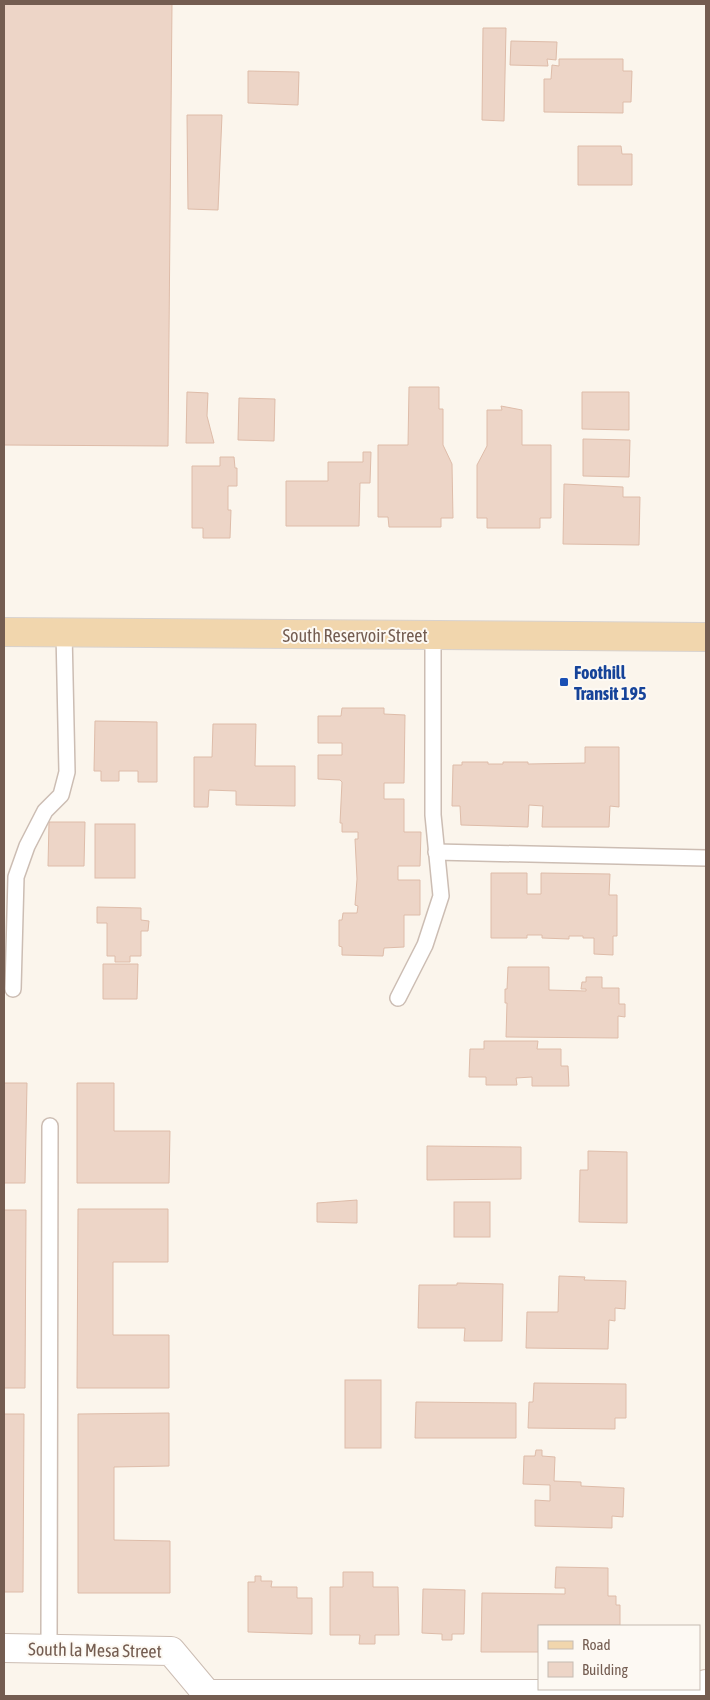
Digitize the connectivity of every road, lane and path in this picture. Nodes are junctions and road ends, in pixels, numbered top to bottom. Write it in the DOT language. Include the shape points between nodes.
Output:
graph roads {
  1 [pos="4,632"];
  2 [pos="64,632"];
  3 [pos="432,635"];
  4 [pos="706,637"];
  5 [pos="436,852"];
  6 [pos="706,858"];
  7 [pos="13,989"];
  8 [pos="398,998"];
  9 [pos="50,1126"];
  10 [pos="4,1648"];
  11 [pos="49,1649"];
  12 [pos="706,1684"];
  13 [pos="207,1695"];
  14 [pos="448,1695"];
  15 [pos="706,1695"];
  1 -- 2 [label="main road, South Reservoir Street"];
  2 -- 3 [label="main road, South Reservoir Street"];
  2 -- 7 [label="lane" via="67,772 61,795 45,812 27,846 16,877"];
  3 -- 4 [label="main road, South Reservoir Street"];
  3 -- 5 [label="lane"];
  5 -- 6 [label="lane"];
  5 -- 8 [label="lane" via="441,896 425,945"];
  9 -- 11 [label="lane"];
  10 -- 11 [label="street, South la Mesa Street"];
  11 -- 13 [label="street, South la Mesa Street" via="171,1651"];
  12 -- 15 [label="street"];
  13 -- 14 [label="street, South la Mesa Street"];
  14 -- 15 [label="street, South la Mesa Street"];
}
